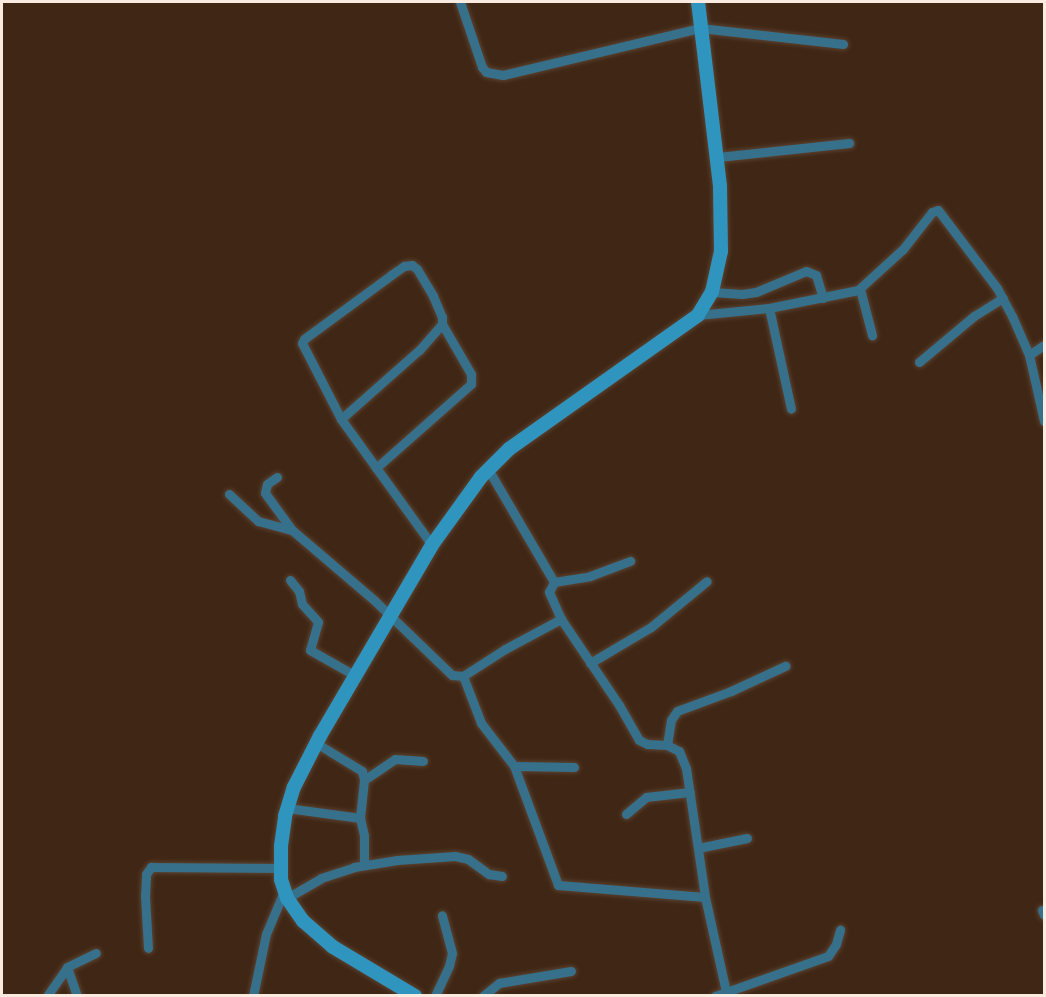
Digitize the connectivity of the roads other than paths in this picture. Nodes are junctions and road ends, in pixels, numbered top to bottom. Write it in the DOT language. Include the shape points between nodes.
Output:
graph roads {
  1 [pos="460,2"];
  2 [pos="698,2"];
  3 [pos="700,28"];
  4 [pos="843,44"];
  5 [pos="849,143"];
  6 [pos="718,157"];
  7 [pos="860,289"];
  8 [pos="712,292"];
  9 [pos="823,298"];
  10 [pos="1003,298"];
  11 [pos="770,308"];
  12 [pos="698,315"];
  13 [pos="442,324"];
  14 [pos="872,335"];
  15 [pos="1044,345"];
  16 [pos="1029,355"];
  17 [pos="919,362"];
  18 [pos="791,409"];
  19 [pos="341,419"];
  20 [pos="1044,421"];
  21 [pos="376,468"];
  22 [pos="488,469"];
  23 [pos="277,477"];
  24 [pos="229,494"];
  25 [pos="292,530"];
  26 [pos="432,545"];
  27 [pos="630,561"];
  28 [pos="290,580"];
  29 [pos="707,580"];
  30 [pos="554,582"];
  31 [pos="390,616"];
  32 [pos="561,619"];
  33 [pos="590,663"];
  34 [pos="785,666"];
  35 [pos="356,676"];
  36 [pos="463,676"];
  37 [pos="316,743"];
  38 [pos="667,745"];
  39 [pos="423,761"];
  40 [pos="514,766"];
  41 [pos="574,767"];
  42 [pos="364,780"];
  43 [pos="690,792"];
  44 [pos="287,808"];
  45 [pos="626,814"];
  46 [pos="360,818"];
  47 [pos="747,838"];
  48 [pos="698,848"];
  49 [pos="364,864"];
  50 [pos="280,868"];
  51 [pos="502,876"];
  52 [pos="286,894"];
  53 [pos="705,897"];
  54 [pos="442,915"];
  55 [pos="840,930"];
  56 [pos="148,948"];
  57 [pos="96,952"];
  58 [pos="67,967"];
  59 [pos="571,971"];
  60 [pos="726,994"];
  61 [pos="47,996"];
  62 [pos="77,996"];
  63 [pos="253,996"];
  64 [pos="415,996"];
  65 [pos="435,996"];
  66 [pos="483,996"];
  67 [pos="715,996"];
  1 -- 3 [label="street" via="482,67 486,72 503,75"];
  2 -- 3 [label="main road"];
  3 -- 4 [label="street"];
  3 -- 6 [label="main road"];
  5 -- 6 [label="street"];
  6 -- 8 [label="main road" via="721,251"];
  7 -- 9 [label="street"];
  7 -- 10 [label="street" via="938,210"];
  7 -- 14 [label="street"];
  8 -- 9 [label="street" via="756,292 806,271 816,275"];
  8 -- 12 [label="main road"];
  9 -- 11 [label="street"];
  10 -- 16 [label="street"];
  10 -- 17 [label="street" via="974,316"];
  11 -- 12 [label="street"];
  11 -- 18 [label="street"];
  12 -- 22 [label="main road" via="509,449"];
  13 -- 19 [label="street" via="419,350"];
  13 -- 19 [label="street" via="417,269 407,264 304,339 302,349"];
  13 -- 21 [label="street" via="471,374 471,384"];
  15 -- 16 [label="street"];
  16 -- 20 [label="street"];
  19 -- 21 [label="street"];
  21 -- 26 [label="street"];
  22 -- 26 [label="main road"];
  22 -- 30 [label="street"];
  23 -- 25 [label="street" via="267,484 265,493"];
  24 -- 25 [label="street" via="258,521"];
  25 -- 31 [label="street"];
  26 -- 31 [label="main road"];
  27 -- 30 [label="street" via="597,574"];
  28 -- 35 [label="street" via="299,591 302,604 318,622 310,650"];
  29 -- 33 [label="street" via="651,627"];
  30 -- 32 [label="street" via="549,592"];
  31 -- 35 [label="main road"];
  31 -- 36 [label="street" via="452,675"];
  32 -- 33 [label="street"];
  32 -- 36 [label="street"];
  33 -- 38 [label="street" via="639,740"];
  34 -- 38 [label="street" via="677,711 670,720"];
  35 -- 37 [label="main road"];
  36 -- 40 [label="street" via="481,723"];
  37 -- 42 [label="street" via="359,767"];
  37 -- 44 [label="main road"];
  38 -- 43 [label="street" via="676,748 684,760"];
  39 -- 42 [label="street" via="395,759"];
  40 -- 41 [label="street"];
  40 -- 53 [label="street" via="558,885"];
  42 -- 46 [label="street"];
  43 -- 45 [label="street" via="646,797"];
  43 -- 48 [label="street"];
  44 -- 46 [label="street"];
  44 -- 50 [label="main road"];
  46 -- 49 [label="street"];
  47 -- 48 [label="street"];
  48 -- 53 [label="street"];
  49 -- 51 [label="street" via="455,856 468,859 489,874"];
  49 -- 52 [label="street"];
  50 -- 52 [label="main road"];
  50 -- 56 [label="street" via="151,867 147,870 145,896"];
  52 -- 63 [label="street" via="267,934"];
  52 -- 64 [label="main road" via="303,921 333,947"];
  53 -- 60 [label="street"];
  54 -- 65 [label="street" via="452,953"];
  55 -- 60 [label="street" via="828,956"];
  57 -- 58 [label="street"];
  58 -- 61 [label="street"];
  58 -- 62 [label="street"];
  59 -- 66 [label="street" via="499,983"];
  60 -- 67 [label="street"];
}
